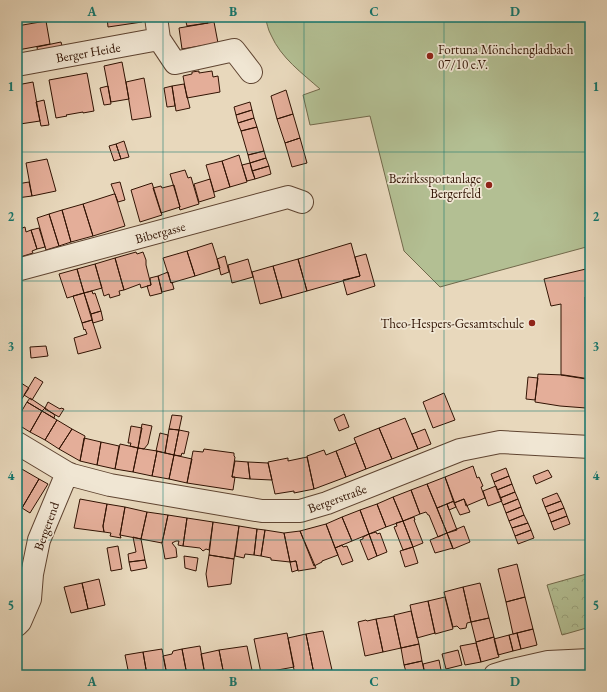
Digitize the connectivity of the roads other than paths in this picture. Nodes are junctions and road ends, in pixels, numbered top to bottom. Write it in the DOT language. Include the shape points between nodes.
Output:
graph roads {
  1 [pos="156,17"];
  2 [pos="159,39"];
  3 [pos="17,65"];
  4 [pos="251,72"];
  5 [pos="302,202"];
  6 [pos="17,270"];
  7 [pos="17,443"];
  8 [pos="590,447"];
  9 [pos="67,473"];
  10 [pos="17,625"];
  11 [pos="590,660"];
  12 [pos="494,675"];
  1 -- 2 [label="street"];
  2 -- 3 [label="street, Berger Heide"];
  2 -- 4 [label="street" via="175,63 234,50"];
  5 -- 6 [label="street, Bibergasse" via="288,197"];
  7 -- 9 [label="street, Bergerstraße"];
  8 -- 9 [label="street, Bergerstraße" via="500,442 460,450 327,504 300,511 262,511 110,485"];
  9 -- 10 [label="street, Bergerend" via="39,540 30,599"];
  11 -- 12 [label="street" via="548,662"];
}
